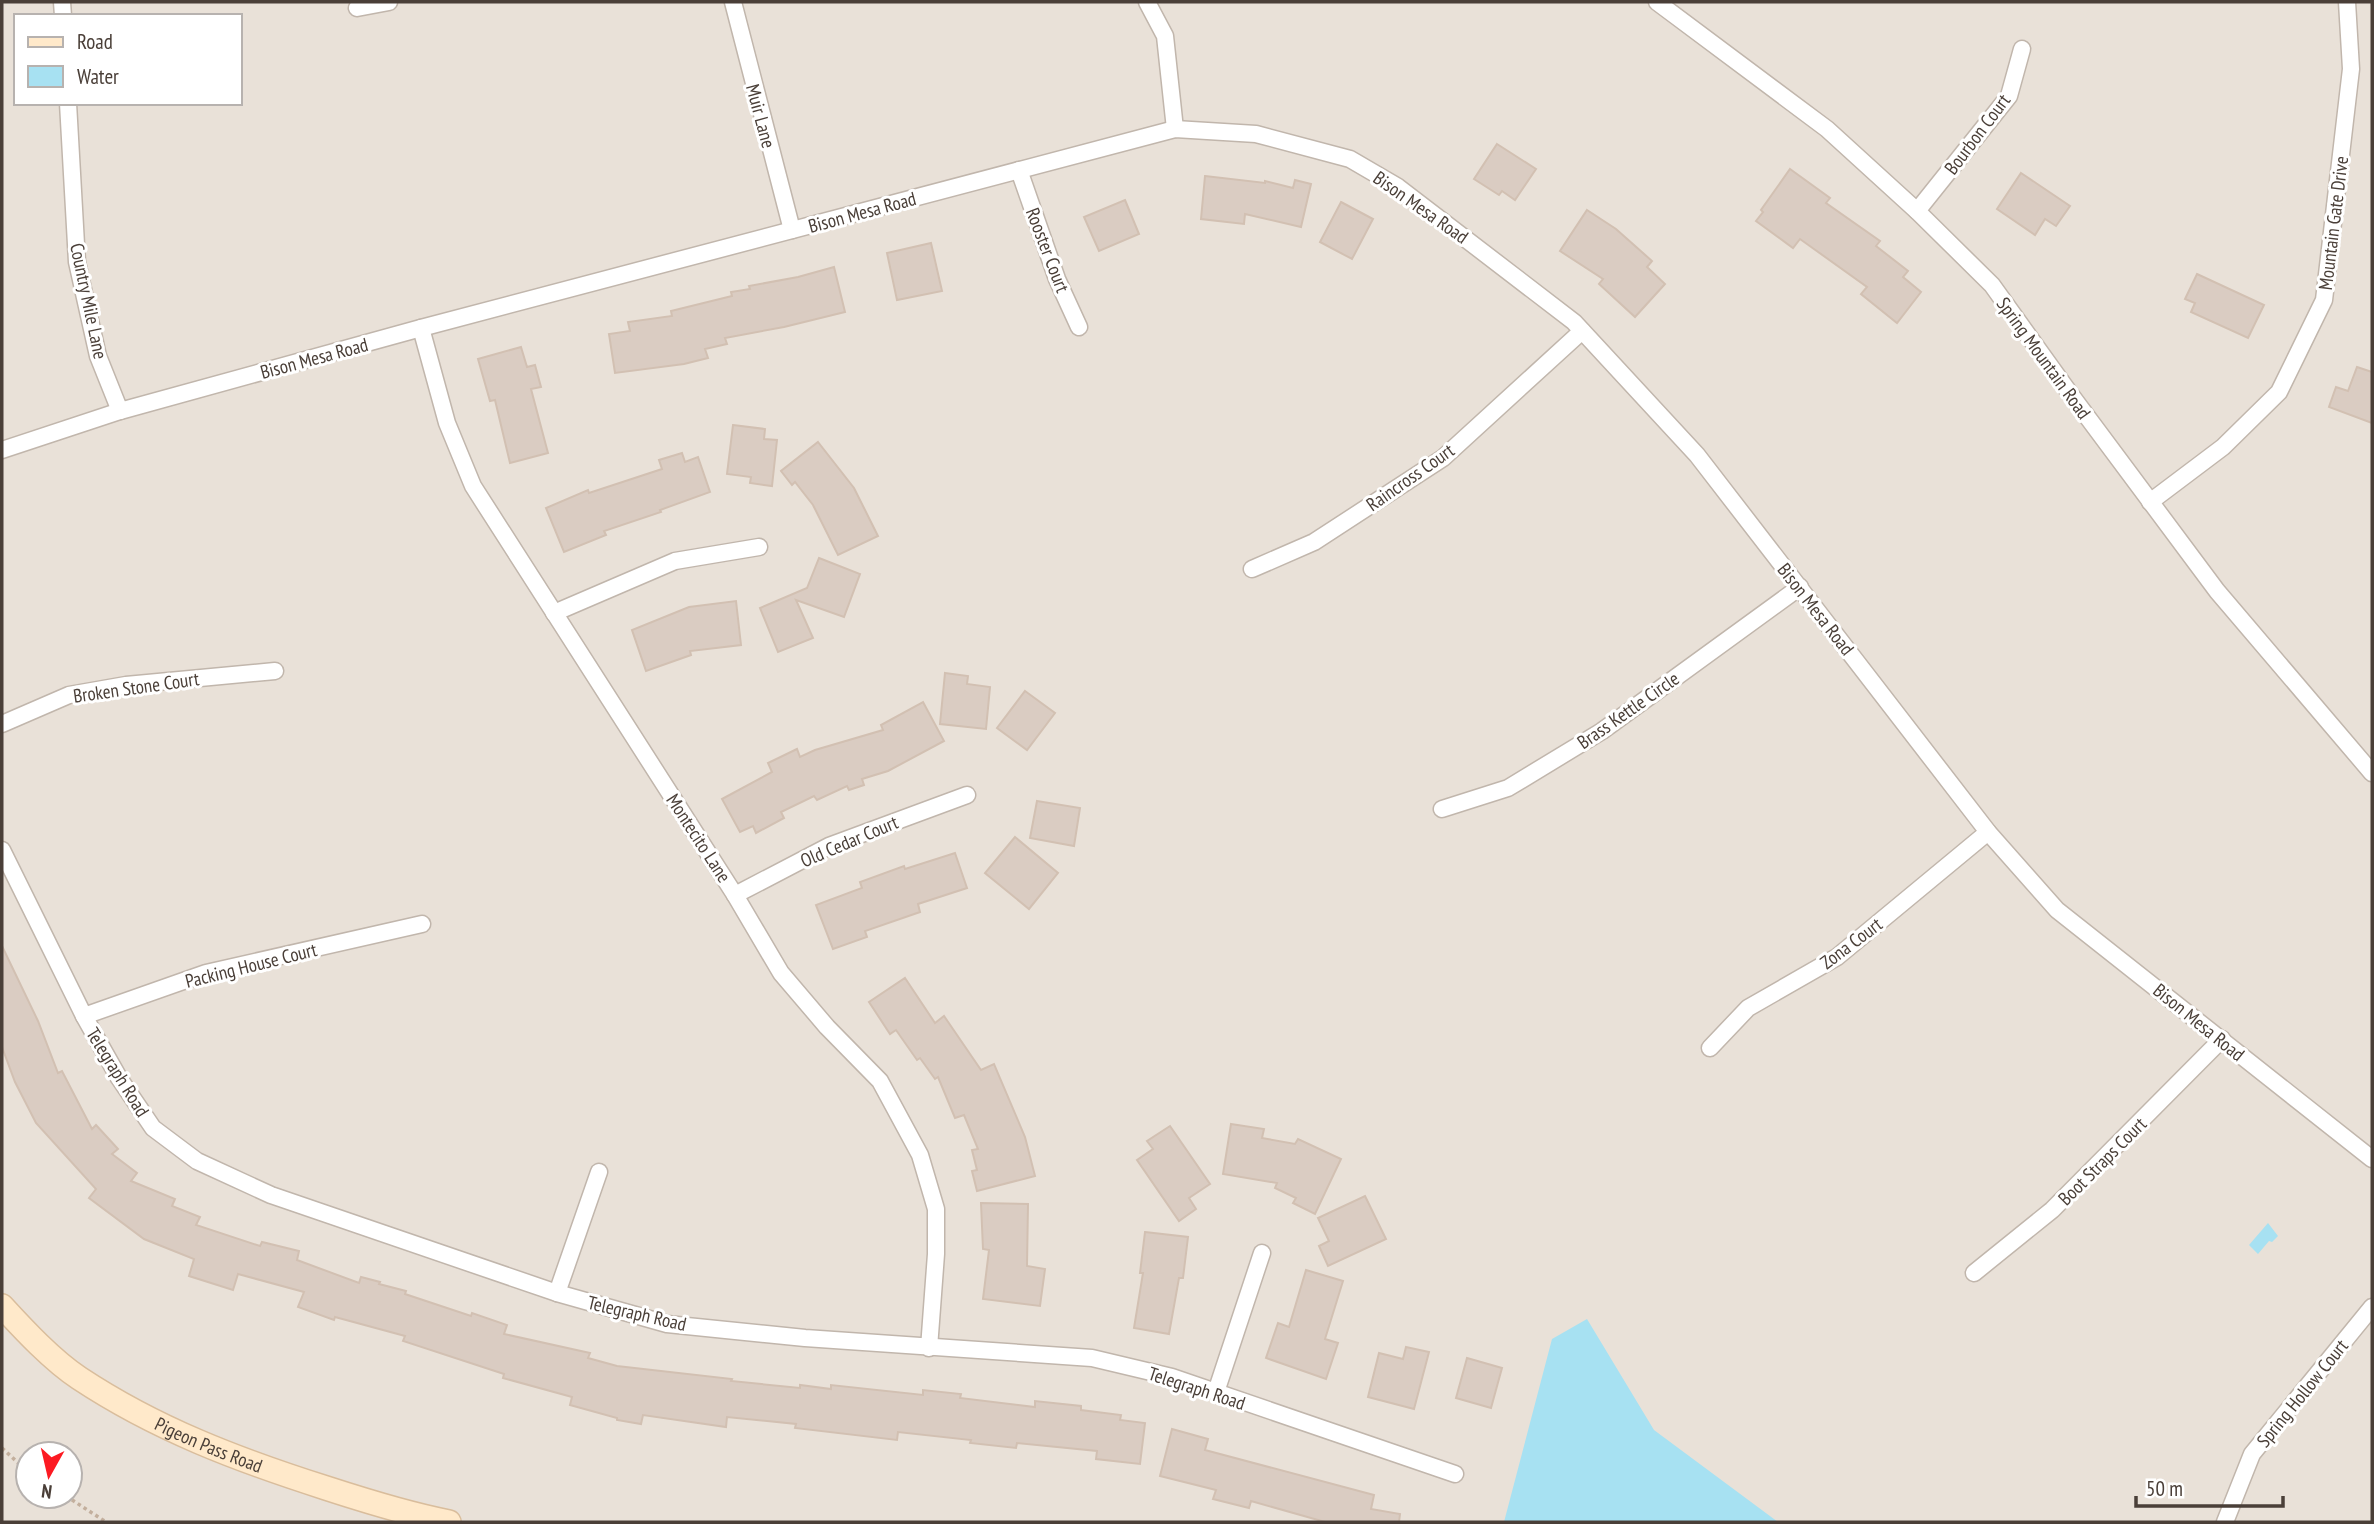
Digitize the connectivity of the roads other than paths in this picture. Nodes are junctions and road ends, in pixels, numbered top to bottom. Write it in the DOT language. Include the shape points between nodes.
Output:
graph roads {
  1 [pos="389,2"];
  2 [pos="733,2"];
  3 [pos="1147,2"];
  4 [pos="1657,2"];
  5 [pos="2347,2"];
  6 [pos="357,8"];
  7 [pos="2022,50"];
  8 [pos="68,105"];
  9 [pos="1175,129"];
  10 [pos="1018,170"];
  11 [pos="1917,211"];
  12 [pos="792,230"];
  13 [pos="1079,327"];
  14 [pos="421,328"];
  15 [pos="1582,331"];
  16 [pos="120,411"];
  17 [pos="2,450"];
  18 [pos="2150,502"];
  19 [pos="759,547"];
  20 [pos="1252,569"];
  21 [pos="1800,587"];
  22 [pos="554,613"];
  23 [pos="275,671"];
  24 [pos="2,724"];
  25 [pos="2372,773"];
  26 [pos="967,795"];
  27 [pos="1443,809"];
  28 [pos="1988,832"];
  29 [pos="2,850"];
  30 [pos="736,895"];
  31 [pos="422,924"];
  32 [pos="84,1016"];
  33 [pos="2222,1040"];
  34 [pos="1710,1048"];
  35 [pos="2372,1159"];
  36 [pos="598,1172"];
  37 [pos="1262,1253"];
  38 [pos="1973,1273"];
  39 [pos="557,1293"];
  40 [pos="2,1306"];
  41 [pos="2372,1307"];
  42 [pos="929,1348"];
  43 [pos="1216,1392"];
  44 [pos="1455,1474"];
  45 [pos="379,1514"];
  46 [pos="418,1519"];
  47 [pos="449,1522"];
  48 [pos="2225,1522"];
  1 -- 6 [label="street"];
  2 -- 12 [label="street, Muir Lane"];
  3 -- 9 [label="street" via="1165,36"];
  4 -- 11 [label="street, Spring Mountain Road" via="1827,129"];
  5 -- 18 [label="street, Mountain Gate Drive" via="2351,69 2324,300 2278,392 2223,447"];
  7 -- 11 [label="street, Bourbon Court" via="2009,96"];
  8 -- 16 [label="street, Country Mile Lane" via="77,262 98,356"];
  9 -- 10 [label="street, Bison Mesa Road"];
  9 -- 15 [label="street, Bison Mesa Road" via="1256,134 1350,159 1398,187"];
  10 -- 12 [label="street, Bison Mesa Road"];
  10 -- 13 [label="street, Rooster Court"];
  11 -- 18 [label="street, Spring Mountain Road" via="1992,285"];
  12 -- 14 [label="street, Bison Mesa Road"];
  14 -- 16 [label="street, Bison Mesa Road"];
  14 -- 22 [label="street, Montecito Lane" via="447,423 473,486"];
  15 -- 20 [label="street, Raincross Court" via="1443,458 1314,542"];
  15 -- 21 [label="street, Bison Mesa Road" via="1697,455"];
  16 -- 17 [label="street, Bison Mesa Road"];
  18 -- 25 [label="street, Spring Mountain Road" via="2217,591"];
  19 -- 22 [label="street" via="675,561"];
  21 -- 27 [label="street, Brass Kettle Circle" via="1602,731 1508,788"];
  21 -- 28 [label="street, Bison Mesa Road"];
  22 -- 30 [label="street, Montecito Lane"];
  23 -- 24 [label="street, Broken Stone Court" via="69,695"];
  26 -- 30 [label="street, Old Cedar Court" via="829,846"];
  28 -- 33 [label="street, Bison Mesa Road" via="2057,910"];
  28 -- 34 [label="street, Zona Court" via="1837,957 1748,1009"];
  29 -- 32 [label="street, Telegraph Road"];
  30 -- 42 [label="street, Montecito Lane" via="781,973 880,1081 920,1155 936,1209"];
  31 -- 32 [label="street, Packing House Court" via="206,973"];
  32 -- 39 [label="street, Telegraph Road" via="153,1128 197,1161 271,1195"];
  33 -- 35 [label="street, Bison Mesa Road"];
  33 -- 38 [label="street, Boot Straps Court" via="2052,1210"];
  36 -- 39 [label="street"];
  37 -- 43 [label="street"];
  39 -- 42 [label="street, Telegraph Road" via="667,1324"];
  40 -- 45 [label="street, Pigeon Pass Road" via="77,1377 173,1433"];
  41 -- 48 [label="street, Spring Hollow Court" via="2252,1454"];
  42 -- 43 [label="street, Telegraph Road" via="1092,1358"];
  43 -- 44 [label="street, Telegraph Road"];
  45 -- 46 [label="street, Pigeon Pass Road"];
  46 -- 47 [label="street, Pigeon Pass Road"];
}
